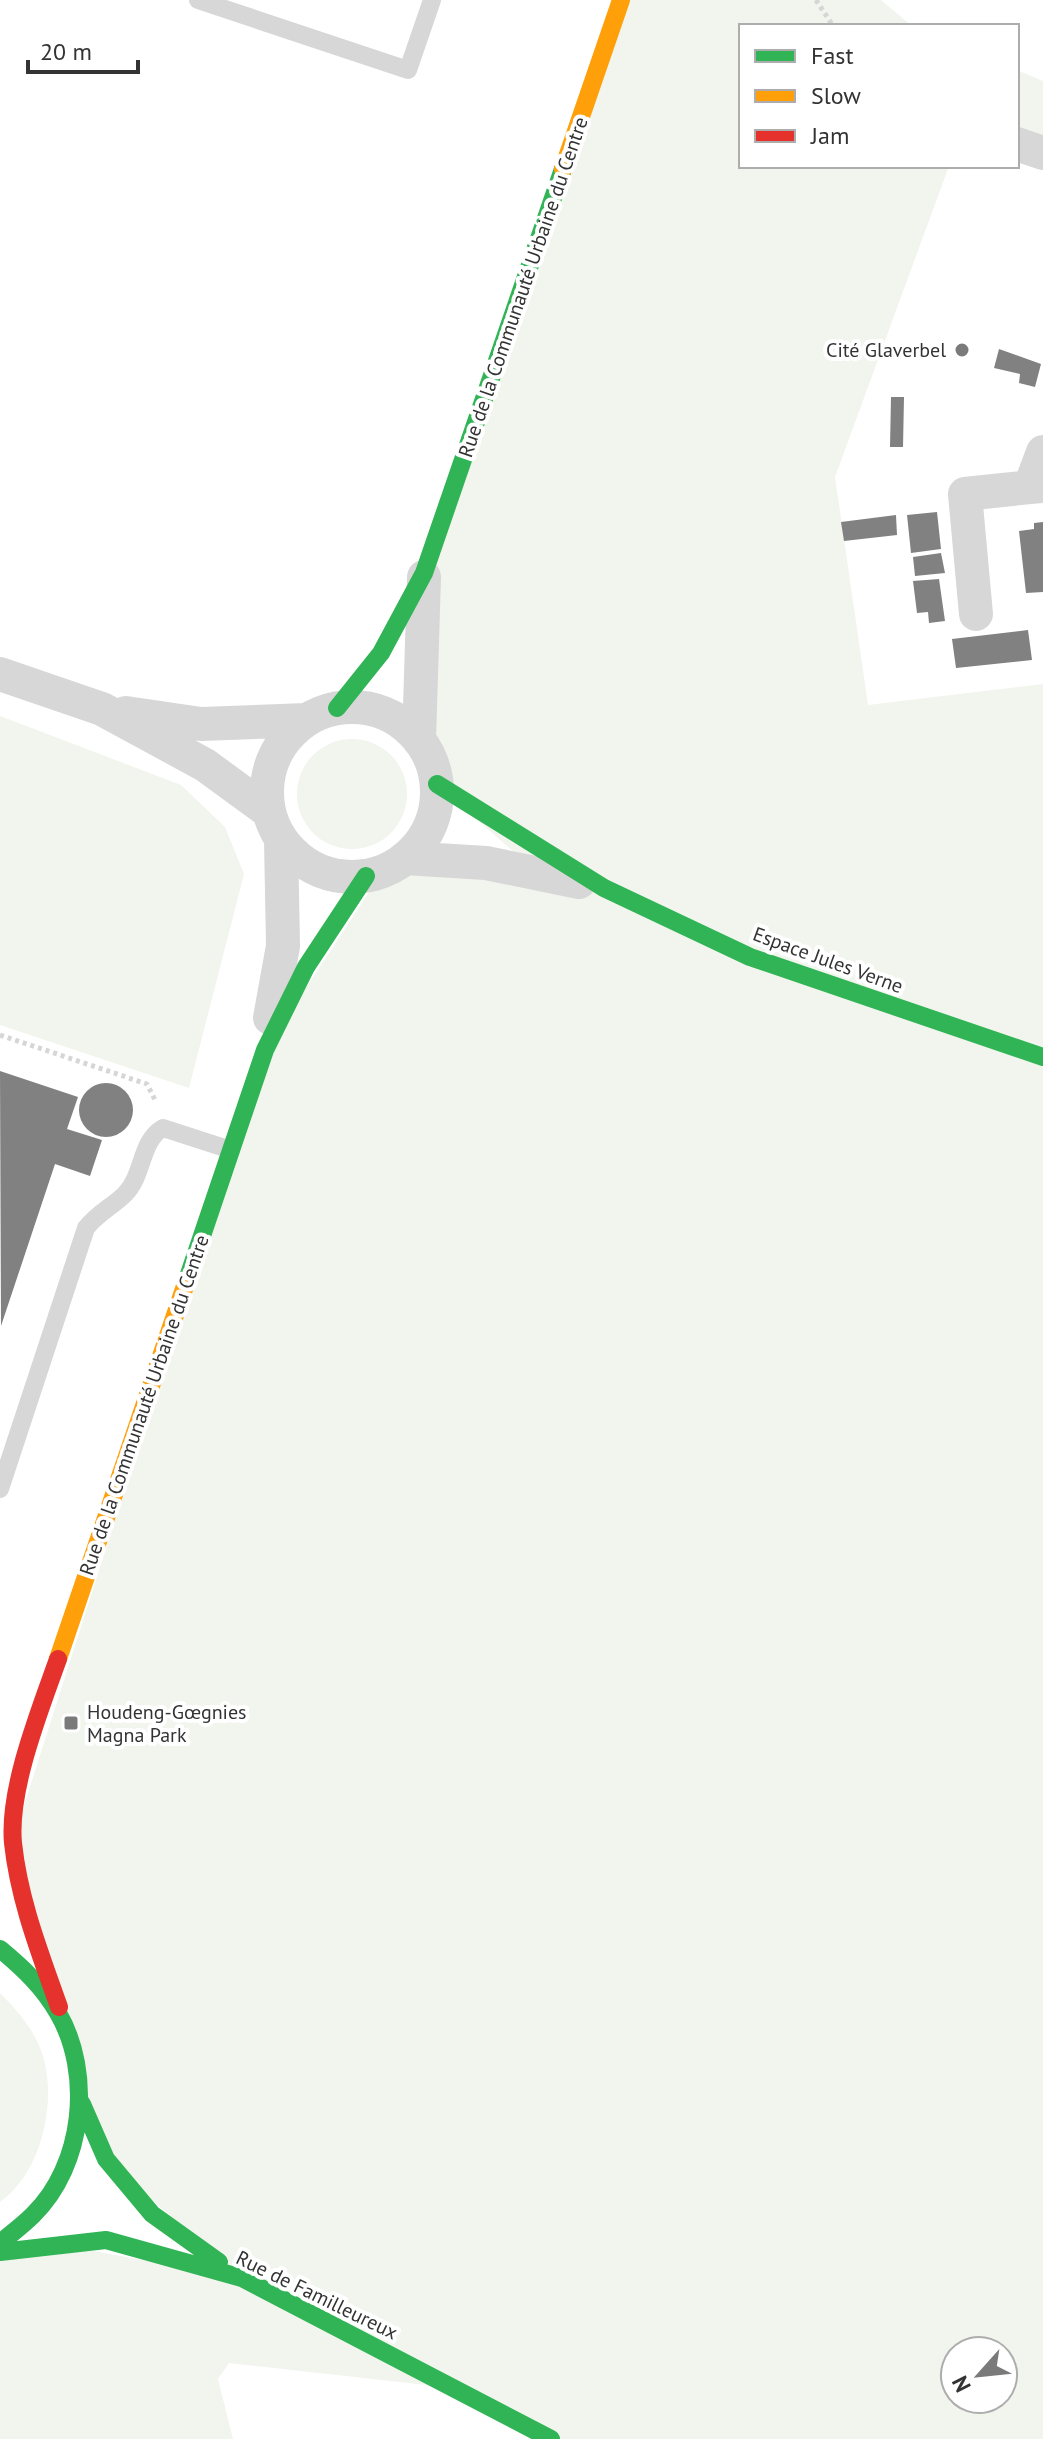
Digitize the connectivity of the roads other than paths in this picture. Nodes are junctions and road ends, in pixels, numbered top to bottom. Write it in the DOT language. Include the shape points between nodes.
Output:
graph roads {
  1 [pos="198,0"];
  2 [pos="432,0"];
  3 [pos="621,0"];
  4 [pos="1019,145"];
  5 [pos="1043,153"];
  6 [pos="1043,452"];
  7 [pos="1037,487"];
  8 [pos="424,573"];
  9 [pos="976,614"];
  10 [pos="0,674"];
  11 [pos="102,709"];
  12 [pos="321,714"];
  13 [pos="419,740"];
  14 [pos="437,784"];
  15 [pos="275,825"];
  16 [pos="405,858"];
  17 [pos="366,876"];
  18 [pos="604,888"];
  19 [pos="265,1050"];
  20 [pos="1043,1057"];
  21 [pos="231,1150"];
  22 [pos="0,1489"];
  23 [pos="12,1757"];
  24 [pos="0,1797"];
  25 [pos="0,1949"];
  26 [pos="59,2007"];
  27 [pos="82,2104"];
  28 [pos="0,2243"];
  29 [pos="0,2252"];
  30 [pos="242,2278"];
  31 [pos="551,2439"];
  1 -- 2 [label="lane" via="408,70"];
  3 -- 8 [label="street, Rue de la Communauté Urbaine du Centre"];
  4 -- 5 [label="street"];
  6 -- 7 [label="street"];
  7 -- 9 [label="street" via="965,494"];
  8 -- 12 [label="street, Rue de la Communauté Urbaine du Centre" via="381,653"];
  8 -- 13 [label="street"];
  10 -- 11 [label="street"];
  11 -- 12 [label="street" via="201,724"];
  11 -- 15 [label="street" via="205,765"];
  12 -- 13 [label="street" via="374,710 407,727"];
  12 -- 15 [label="street" via="286,737 273,759 267,785"];
  13 -- 14 [label="street"];
  14 -- 16 [label="street" via="431,825"];
  14 -- 18 [label="street, Espace Jules Verne"];
  15 -- 17 [label="street" via="297,858 318,871"];
  15 -- 19 [label="street" via="283,946"];
  16 -- 17 [label="street"];
  16 -- 18 [label="street" via="486,863"];
  17 -- 19 [label="street, Rue de la Communauté Urbaine du Centre" via="306,967"];
  18 -- 20 [label="street, Espace Jules Verne" via="750,957"];
  19 -- 21 [label="street, Rue de la Communauté Urbaine du Centre"];
  21 -- 22 [label="lane" via="163,1128 153,1134 125,1194 86,1228"];
  21 -- 23 [label="street, Rue de la Communauté Urbaine du Centre"];
  23 -- 24 [label="street, Rue de la Communauté Urbaine du Centre"];
  23 -- 26 [label="street, Rue de la Communauté Urbaine du Centre" via="13,1840 29,1924"];
  25 -- 26 [label="street"];
  26 -- 27 [label="street" via="73,2041"];
  27 -- 28 [label="street" via="62,2177 18,2231"];
  27 -- 30 [label="street" via="106,2159 152,2214"];
  29 -- 30 [label="street, Rue de Familleureux" via="106,2240"];
  30 -- 31 [label="street, Rue de Familleureux"];
}
